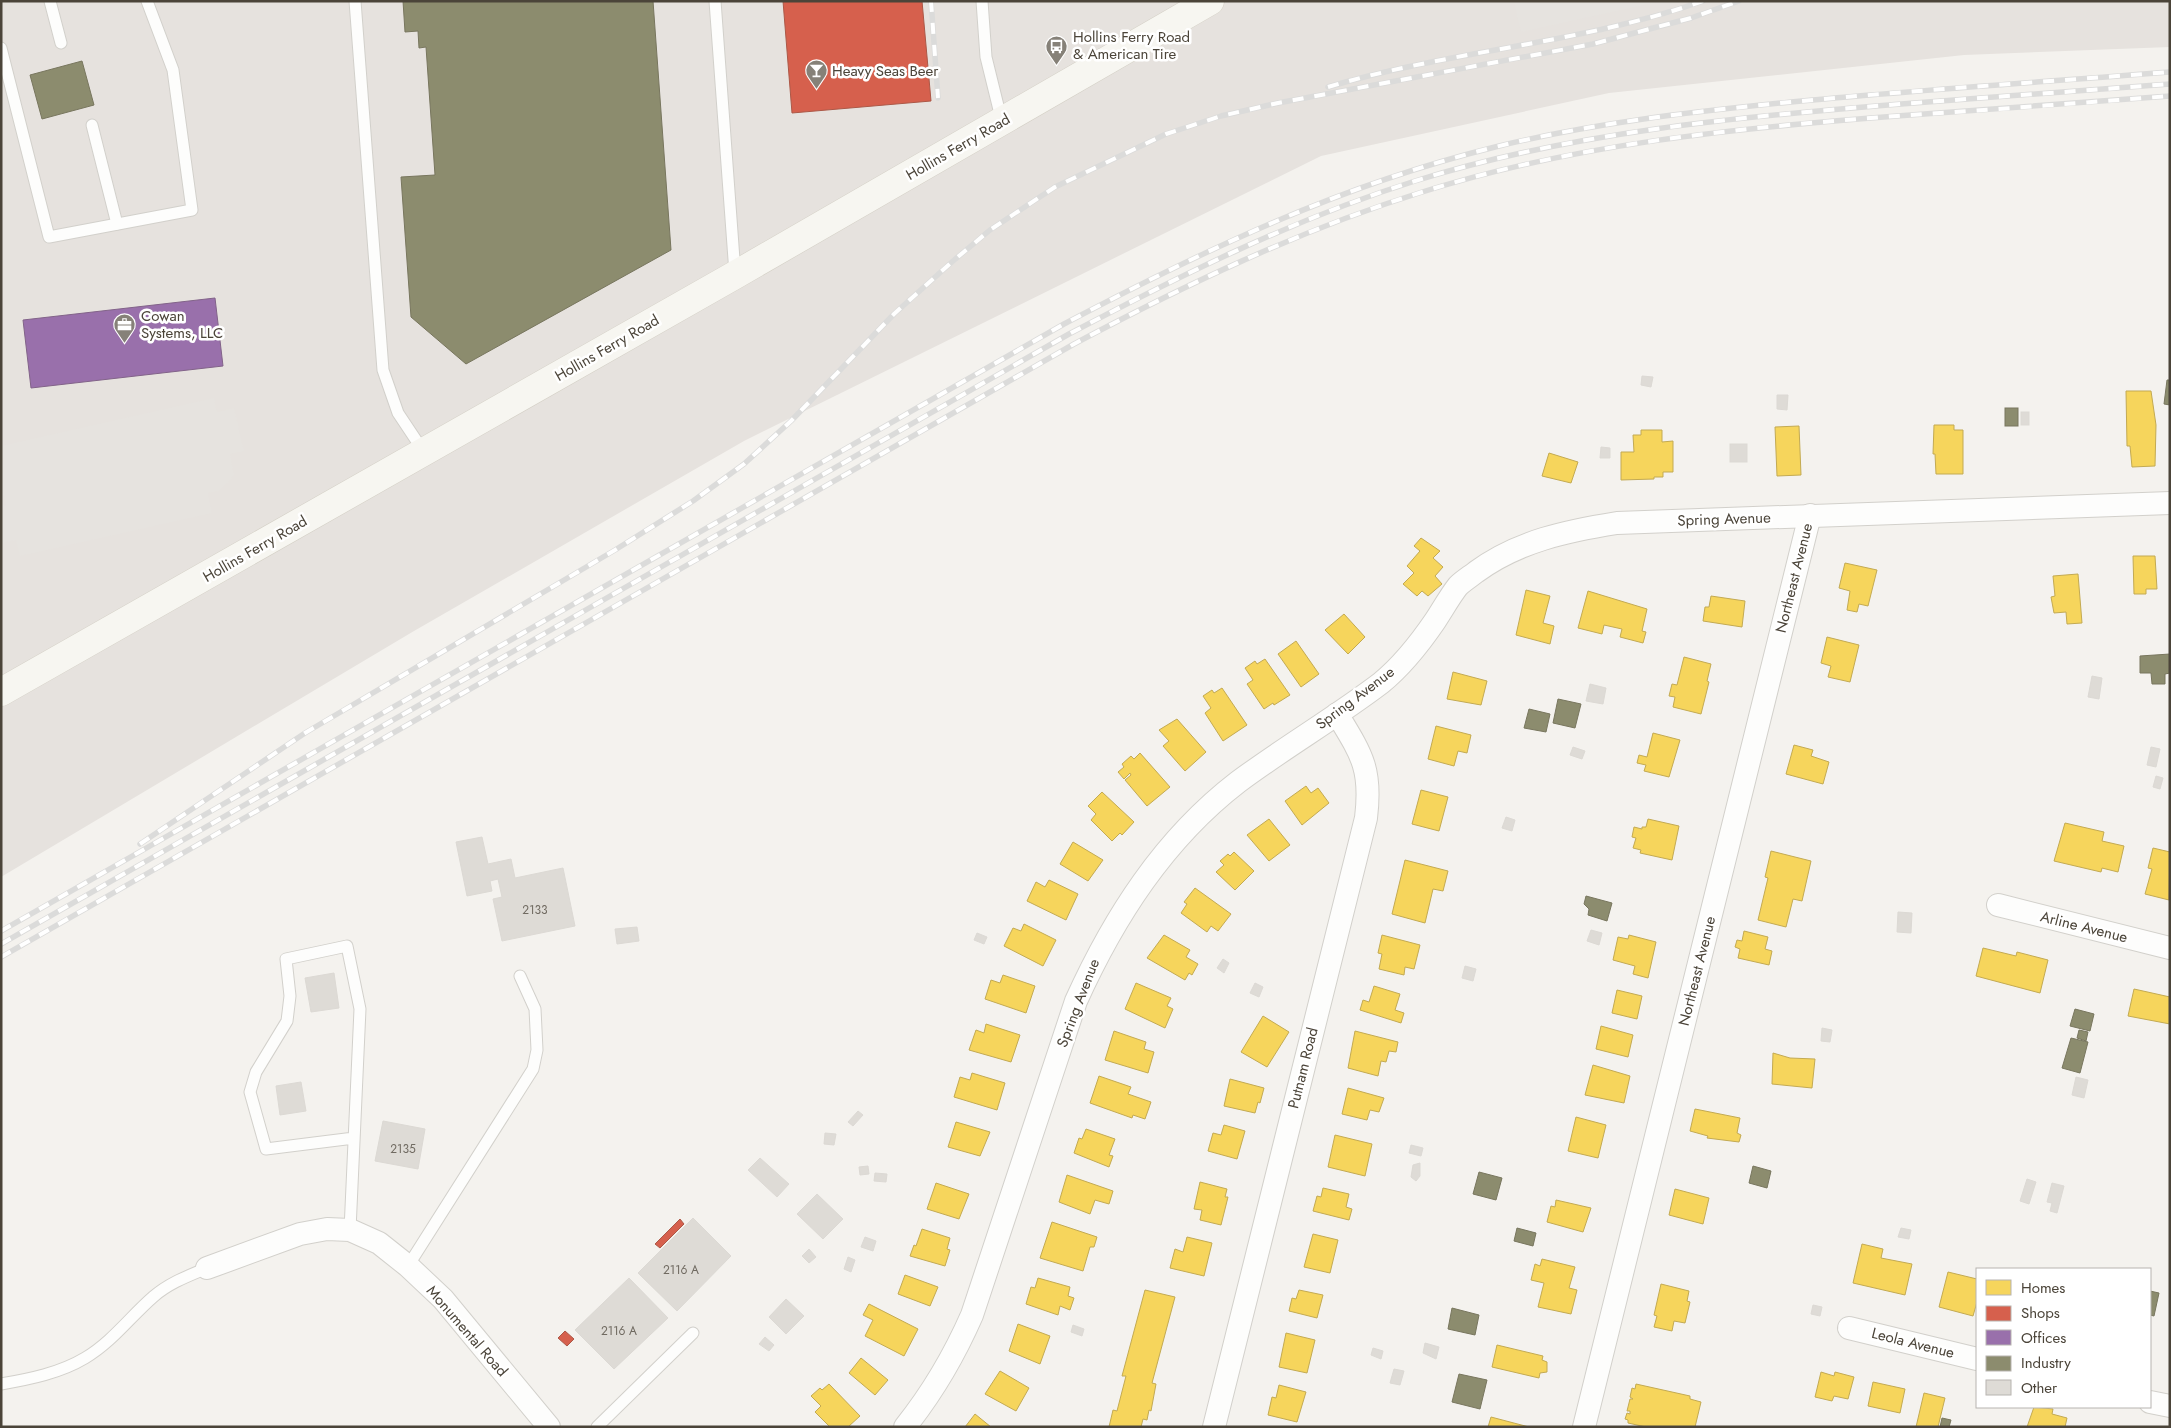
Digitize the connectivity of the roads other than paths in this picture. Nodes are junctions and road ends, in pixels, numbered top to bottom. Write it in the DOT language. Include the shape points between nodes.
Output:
graph roads {
  1 [pos="50,1"];
  2 [pos="147,1"];
  3 [pos="355,1"];
  4 [pos="715,1"];
  5 [pos="982,1"];
  6 [pos="1210,1"];
  7 [pos="61,43"];
  8 [pos="1,48"];
  9 [pos="1002,122"];
  10 [pos="92,125"];
  11 [pos="117,224"];
  12 [pos="735,275"];
  13 [pos="424,452"];
  14 [pos="2170,503"];
  15 [pos="1810,515"];
  16 [pos="1,692"];
  17 [pos="1337,714"];
  18 [pos="1998,905"];
  19 [pos="2170,948"];
  20 [pos="520,976"];
  21 [pos="354,1138"];
  22 [pos="350,1230"];
  23 [pos="408,1266"];
  24 [pos="207,1268"];
  25 [pos="1849,1328"];
  26 [pos="694,1333"];
  27 [pos="1976,1359"];
  28 [pos="1,1384"];
  29 [pos="2151,1402"];
  30 [pos="2170,1406"];
  31 [pos="549,1427"];
  32 [pos="597,1427"];
  33 [pos="905,1427"];
  34 [pos="1214,1427"];
  35 [pos="1584,1427"];
  1 -- 7 [label="lane"];
  2 -- 11 [label="lane" via="172,70 192,210"];
  3 -- 13 [label="lane" via="383,370 398,413"];
  4 -- 12 [label="lane"];
  5 -- 9 [label="lane" via="986,57"];
  6 -- 9 [label="street, Hollins Ferry Road"];
  8 -- 11 [label="lane" via="49,237"];
  9 -- 12 [label="street, Hollins Ferry Road"];
  10 -- 11 [label="lane"];
  12 -- 13 [label="street, Hollins Ferry Road"];
  13 -- 16 [label="street, Hollins Ferry Road"];
  14 -- 15 [label="street, Spring Avenue"];
  15 -- 17 [label="street, Spring Avenue" via="1617,523 1566,531 1526,544 1492,561 1459,585 1414,650 1382,682"];
  15 -- 35 [label="street, Northeast Avenue"];
  17 -- 33 [label="street, Spring Avenue" via="1237,783 1199,815 1121,912 1076,1001 972,1315 953,1357 928,1399"];
  17 -- 34 [label="street, Putnam Road" via="1360,752 1368,774 1366,818"];
  18 -- 19 [label="street, Arline Avenue"];
  20 -- 23 [label="lane" via="535,1009 537,1050 533,1069"];
  21 -- 21 [label="lane" via="360,1009 347,946 286,959 290,996 288,1021 256,1072 250,1092 266,1149"];
  21 -- 22 [label="lane"];
  22 -- 23 [label="street, Monumental Road" via="379,1243"];
  22 -- 24 [label="street, Monumental Road" via="328,1229 300,1234"];
  23 -- 31 [label="street, Monumental Road" via="443,1299"];
  24 -- 28 [label="lane" via="172,1283 103,1346 84,1358 34,1378"];
  25 -- 27 [label="street, Leola Avenue"];
  26 -- 32 [label="lane"];
  29 -- 30 [label="street"];
}
